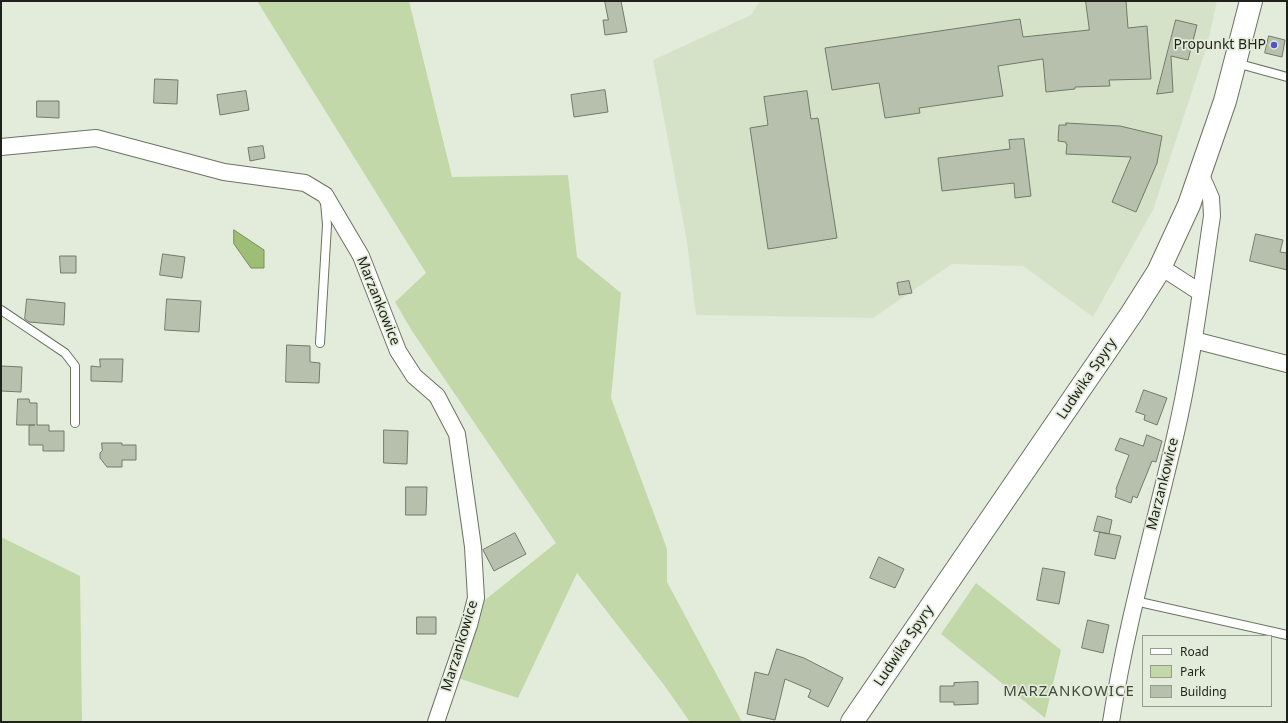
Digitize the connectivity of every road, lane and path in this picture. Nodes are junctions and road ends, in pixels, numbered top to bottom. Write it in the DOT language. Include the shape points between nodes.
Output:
graph roads {
  1 [pos="1251,1"];
  2 [pos="1235,62"];
  3 [pos="1287,77"];
  4 [pos="1,148"];
  5 [pos="1200,173"];
  6 [pos="325,195"];
  7 [pos="1161,266"];
  8 [pos="1201,293"];
  9 [pos="1,310"];
  10 [pos="1194,340"];
  11 [pos="320,343"];
  12 [pos="1287,364"];
  13 [pos="75,422"];
  14 [pos="1135,601"];
  15 [pos="1287,635"];
  16 [pos="436,722"];
  17 [pos="852,722"];
  18 [pos="1111,722"];
  1 -- 2 [label="main road, Ludwika Spyry"];
  2 -- 3 [label="lane"];
  2 -- 5 [label="main road, Ludwika Spyry" via="1225,101"];
  4 -- 6 [label="street, Marzankowice" via="96,138 224,172 304,183"];
  5 -- 7 [label="main road, Ludwika Spyry"];
  5 -- 8 [label="street, Marzankowice" via="1210,198 1212,216"];
  6 -- 11 [label="lane" via="327,225"];
  6 -- 16 [label="street, Marzankowice" via="361,256 398,351 414,376 437,396 457,434 473,547 476,598"];
  7 -- 8 [label="street"];
  7 -- 17 [label="main road, Ludwika Spyry" via="1132,313"];
  8 -- 10 [label="street, Marzankowice"];
  9 -- 13 [label="lane" via="65,353 74,366"];
  10 -- 12 [label="street"];
  10 -- 14 [label="street, Marzankowice" via="1175,435"];
  14 -- 15 [label="lane"];
  14 -- 18 [label="street, Marzankowice"];
}
